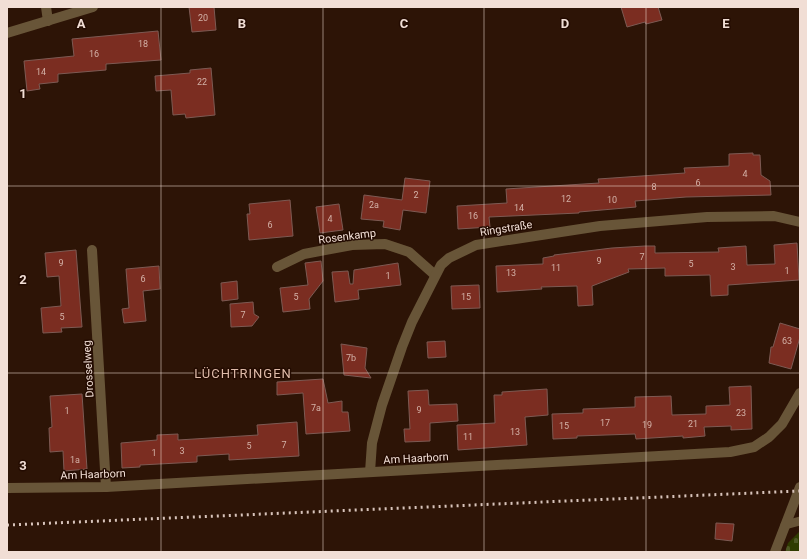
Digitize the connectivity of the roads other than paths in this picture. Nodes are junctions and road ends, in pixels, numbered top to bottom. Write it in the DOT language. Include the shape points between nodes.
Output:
graph roads {
  1 [pos="46,7"];
  2 [pos="93,7"];
  3 [pos="48,21"];
  4 [pos="7,33"];
  5 [pos="800,222"];
  6 [pos="92,250"];
  7 [pos="277,267"];
  8 [pos="435,275"];
  9 [pos="800,393"];
  10 [pos="370,472"];
  11 [pos="106,487"];
  12 [pos="800,487"];
  13 [pos="7,488"];
  14 [pos="800,521"];
  15 [pos="785,525"];
  16 [pos="775,552"];
  1 -- 3 [label="street"];
  2 -- 3 [label="street"];
  3 -- 4 [label="street"];
  5 -- 8 [label="street, Ringstraße" via="774,216 707,217 600,226 476,245 449,258"];
  6 -- 11 [label="street, Drosselweg"];
  7 -- 8 [label="street, Rosenkamp" via="304,254 352,245 385,244 409,252"];
  8 -- 10 [label="street, Ringstraße" via="412,322 382,405 372,443"];
  9 -- 10 [label="street, Am Haarborn" via="782,424 769,436 754,447 730,452"];
  10 -- 11 [label="street, Am Haarborn"];
  11 -- 13 [label="street, Am Haarborn"];
  12 -- 15 [label="street"];
  14 -- 15 [label="lane"];
  15 -- 16 [label="street"];
}
